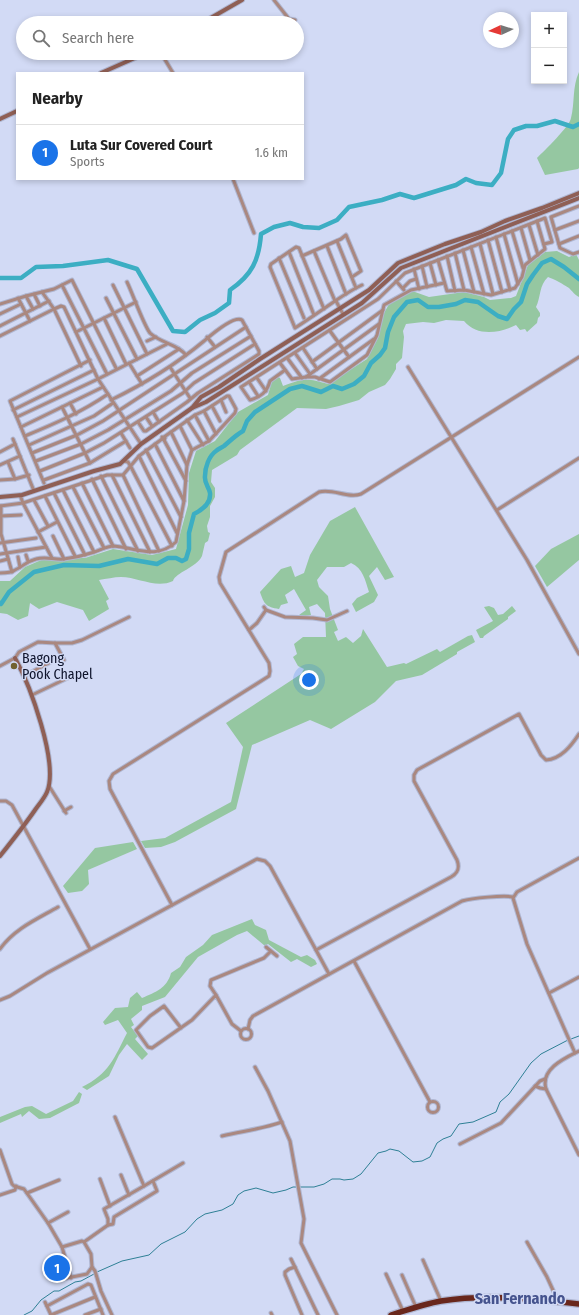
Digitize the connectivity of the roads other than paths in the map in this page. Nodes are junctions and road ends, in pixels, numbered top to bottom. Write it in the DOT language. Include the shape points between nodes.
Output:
graph roads {
  1 [pos="242,0"];
  2 [pos="274,0"];
  3 [pos="214,16"];
  4 [pos="285,16"];
  5 [pos="130,60"];
  6 [pos="165,60"];
  7 [pos="103,72"];
  8 [pos="172,72"];
  9 [pos="16,111"];
  10 [pos="0,119"];
  11 [pos="233,180"];
  12 [pos="579,192"];
  13 [pos="576,198"];
  14 [pos="579,206"];
  15 [pos="537,221"];
  16 [pos="579,221"];
  17 [pos="529,224"];
  18 [pos="521,228"];
  19 [pos="555,230"];
  20 [pos="512,231"];
  21 [pos="254,233"];
  22 [pos="504,234"];
  23 [pos="579,236"];
  24 [pos="496,237"];
  25 [pos="488,240"];
  26 [pos="337,241"];
  27 [pos="480,244"];
  28 [pos="544,244"];
  29 [pos="559,244"];
  30 [pos="327,246"];
  31 [pos="471,247"];
  32 [pos="463,250"];
  33 [pos="314,251"];
  34 [pos="428,251"];
  35 [pos="289,252"];
  36 [pos="579,252"];
  37 [pos="455,253"];
  38 [pos="538,255"];
  39 [pos="302,256"];
  40 [pos="447,256"];
  41 [pos="430,257"];
  42 [pos="279,258"];
  43 [pos="438,260"];
  44 [pos="530,260"];
  45 [pos="431,262"];
  46 [pos="422,266"];
  47 [pos="414,269"];
  48 [pos="524,270"];
  49 [pos="352,277"];
  50 [pos="416,279"];
  51 [pos="396,281"];
  52 [pos="127,282"];
  53 [pos="444,283"];
  54 [pos="62,285"];
  55 [pos="112,285"];
  56 [pos="362,285"];
  57 [pos="436,285"];
  58 [pos="518,285"];
  59 [pos="427,287"];
  60 [pos="356,288"];
  61 [pos="403,288"];
  62 [pos="419,289"];
  63 [pos="464,290"];
  64 [pos="510,290"];
  65 [pos="455,291"];
  66 [pos="42,292"];
  67 [pos="474,292"];
  68 [pos="502,292"];
  69 [pos="407,293"];
  70 [pos="34,294"];
  71 [pos="346,294"];
  72 [pos="484,294"];
  73 [pos="493,294"];
  74 [pos="26,296"];
  75 [pos="18,298"];
  76 [pos="106,298"];
  77 [pos="378,299"];
  78 [pos="49,301"];
  79 [pos="136,302"];
  80 [pos="335,302"];
  81 [pos="0,304"];
  82 [pos="21,304"];
  83 [pos="384,305"];
  84 [pos="40,306"];
  85 [pos="124,308"];
  86 [pos="339,308"];
  87 [pos="33,309"];
  88 [pos="324,309"];
  89 [pos="54,310"];
  90 [pos="383,310"];
  91 [pos="26,313"];
  92 [pos="114,313"];
  93 [pos="0,314"];
  94 [pos="343,314"];
  95 [pos="314,315"];
  96 [pos="104,318"];
  97 [pos="304,318"];
  98 [pos="30,321"];
  99 [pos="94,323"];
  100 [pos="380,324"];
  101 [pos="0,326"];
  102 [pos="246,327"];
  103 [pos="84,328"];
  104 [pos="330,330"];
  105 [pos="76,332"];
  106 [pos="0,336"];
  107 [pos="251,336"];
  108 [pos="156,337"];
  109 [pos="207,338"];
  110 [pos="375,338"];
  111 [pos="147,341"];
  112 [pos="338,342"];
  113 [pos="167,344"];
  114 [pos="255,344"];
  115 [pos="215,347"];
  116 [pos="303,348"];
  117 [pos="179,349"];
  118 [pos="344,350"];
  119 [pos="295,353"];
  120 [pos="147,354"];
  121 [pos="186,355"];
  122 [pos="349,357"];
  123 [pos="579,357"];
  124 [pos="137,359"];
  125 [pos="288,359"];
  126 [pos="90,360"];
  127 [pos="312,362"];
  128 [pos="128,363"];
  129 [pos="280,363"];
  130 [pos="81,366"];
  131 [pos="170,367"];
  132 [pos="408,367"];
  133 [pos="116,368"];
  134 [pos="317,369"];
  135 [pos="94,370"];
  136 [pos="285,370"];
  137 [pos="264,373"];
  138 [pos="107,374"];
  139 [pos="310,374"];
  140 [pos="175,375"];
  141 [pos="137,376"];
  142 [pos="306,377"];
  143 [pos="257,378"];
  144 [pos="302,378"];
  145 [pos="98,379"];
  146 [pos="319,379"];
  147 [pos="270,381"];
  148 [pos="180,382"];
  149 [pos="249,382"];
  150 [pos="142,384"];
  151 [pos="103,387"];
  152 [pos="266,390"];
  153 [pos="186,391"];
  154 [pos="108,394"];
  155 [pos="258,396"];
  156 [pos="190,398"];
  157 [pos="220,400"];
  158 [pos="112,401"];
  159 [pos="70,403"];
  160 [pos="212,406"];
  161 [pos="62,407"];
  162 [pos="192,408"];
  163 [pos="13,410"];
  164 [pos="119,410"];
  165 [pos="204,411"];
  166 [pos="153,412"];
  167 [pos="226,412"];
  168 [pos="76,414"];
  169 [pos="195,415"];
  170 [pos="17,417"];
  171 [pos="146,417"];
  172 [pos="67,418"];
  173 [pos="125,419"];
  174 [pos="188,420"];
  175 [pos="220,420"];
  176 [pos="138,422"];
  177 [pos="159,422"];
  178 [pos="21,426"];
  179 [pos="72,426"];
  180 [pos="152,426"];
  181 [pos="180,426"];
  182 [pos="129,427"];
  183 [pos="171,432"];
  184 [pos="121,433"];
  185 [pos="216,434"];
  186 [pos="77,435"];
  187 [pos="25,436"];
  188 [pos="451,438"];
  189 [pos="13,439"];
  190 [pos="163,439"];
  191 [pos="126,441"];
  192 [pos="209,441"];
  193 [pos="15,444"];
  194 [pos="81,444"];
  195 [pos="141,444"];
  196 [pos="155,444"];
  197 [pos="29,445"];
  198 [pos="203,445"];
  199 [pos="130,448"];
  200 [pos="146,450"];
  201 [pos="192,450"];
  202 [pos="0,452"];
  203 [pos="32,453"];
  204 [pos="85,453"];
  205 [pos="20,456"];
  206 [pos="139,456"];
  207 [pos="579,458"];
  208 [pos="36,461"];
  209 [pos="124,461"];
  210 [pos="8,462"];
  211 [pos="90,463"];
  212 [pos="0,465"];
  213 [pos="187,465"];
  214 [pos="131,466"];
  215 [pos="40,471"];
  216 [pos="28,475"];
  217 [pos="112,475"];
  218 [pos="123,475"];
  219 [pos="0,476"];
  220 [pos="101,476"];
  221 [pos="15,479"];
  222 [pos="92,479"];
  223 [pos="1,480"];
  224 [pos="186,481"];
  225 [pos="82,483"];
  226 [pos="72,486"];
  227 [pos="63,490"];
  228 [pos="34,491"];
  229 [pos="54,493"];
  230 [pos="20,495"];
  231 [pos="45,496"];
  232 [pos="0,497"];
  233 [pos="34,500"];
  234 [pos="184,501"];
  235 [pos="23,503"];
  236 [pos="1,506"];
  237 [pos="497,510"];
  238 [pos="21,515"];
  239 [pos="0,517"];
  240 [pos="181,517"];
  241 [pos="57,522"];
  242 [pos="1,526"];
  243 [pos="48,526"];
  244 [pos="38,532"];
  245 [pos="177,533"];
  246 [pos="53,536"];
  247 [pos="36,538"];
  248 [pos="2,543"];
  249 [pos="114,546"];
  250 [pos="172,546"];
  251 [pos="46,547"];
  252 [pos="104,548"];
  253 [pos="126,549"];
  254 [pos="138,551"];
  255 [pos="159,551"];
  256 [pos="94,552"];
  257 [pos="150,552"];
  258 [pos="6,553"];
  259 [pos="0,554"];
  260 [pos="26,555"];
  261 [pos="85,555"];
  262 [pos="75,556"];
  263 [pos="18,558"];
  264 [pos="52,558"];
  265 [pos="8,559"];
  266 [pos="64,559"];
  267 [pos="0,561"];
  268 [pos="28,561"];
  269 [pos="20,567"];
  270 [pos="12,572"];
  271 [pos="0,573"];
  272 [pos="264,607"];
  273 [pos="266,610"];
  274 [pos="347,611"];
  275 [pos="129,617"];
  276 [pos="249,630"];
  277 [pos="55,643"];
  278 [pos="579,654"];
  279 [pos="62,656"];
  280 [pos="15,658"];
  281 [pos="64,660"];
  282 [pos="0,666"];
  283 [pos="78,673"];
  284 [pos="24,676"];
  285 [pos="32,696"];
  286 [pos="579,734"];
  287 [pos="49,786"];
  288 [pos="0,801"];
  289 [pos="71,807"];
  290 [pos="23,826"];
  291 [pos="0,856"];
  292 [pos="579,858"];
  293 [pos="513,897"];
  294 [pos="172,905"];
  295 [pos="58,907"];
  296 [pos="266,947"];
  297 [pos="0,949"];
  298 [pos="90,949"];
  299 [pos="316,950"];
  300 [pos="270,952"];
  301 [pos="277,956"];
  302 [pos="354,961"];
  303 [pos="329,974"];
  304 [pos="579,977"];
  305 [pos="548,993"];
  306 [pos="216,995"];
  307 [pos="0,1000"];
  308 [pos="181,1028"];
  309 [pos="248,1029"];
  310 [pos="241,1031"];
  311 [pos="579,1051"];
  312 [pos="575,1053"];
  313 [pos="255,1067"];
  314 [pos="545,1079"];
  315 [pos="535,1086"];
  316 [pos="546,1089"];
  317 [pos="430,1102"];
  318 [pos="115,1117"];
  319 [pos="282,1122"];
  320 [pos="222,1136"];
  321 [pos="460,1144"];
  322 [pos="0,1150"];
  323 [pos="579,1155"];
  324 [pos="183,1163"];
  325 [pos="121,1175"];
  326 [pos="100,1179"];
  327 [pos="59,1180"];
  328 [pos="153,1181"];
  329 [pos="16,1186"];
  330 [pos="144,1186"];
  331 [pos="27,1193"];
  332 [pos="0,1195"];
  333 [pos="129,1195"];
  334 [pos="110,1206"];
  335 [pos="68,1212"];
  336 [pos="48,1223"];
  337 [pos="108,1225"];
  338 [pos="84,1242"];
  339 [pos="527,1242"];
  340 [pos="62,1247"];
  341 [pos="291,1259"];
  342 [pos="423,1260"];
  343 [pos="92,1267"];
  344 [pos="295,1267"];
  345 [pos="60,1272"];
  346 [pos="386,1274"];
  347 [pos="402,1275"];
  348 [pos="71,1278"];
  349 [pos="95,1297"];
  350 [pos="441,1301"];
  351 [pos="558,1301"];
  352 [pos="45,1302"];
  353 [pos="579,1304"];
  354 [pos="47,1306"];
  355 [pos="416,1308"];
  356 [pos="101,1309"];
  357 [pos="403,1311"];
  358 [pos="51,1315"];
  359 [pos="85,1315"];
  360 [pos="104,1315"];
  361 [pos="112,1315"];
  362 [pos="302,1315"];
  363 [pos="318,1315"];
  364 [pos="337,1315"];
  365 [pos="391,1315"];
  1 -- 3 [label="street"];
  2 -- 4 [label="street"];
  5 -- 7 [label="street"];
  6 -- 8 [label="street"];
  9 -- 10 [label="street"];
  11 -- 21 [label="street"];
  12 -- 13 [label="street"];
  13 -- 14 [label="street"];
  13 -- 34 [label="street" via="505,221"];
  13 -- 41 [label="street"];
  14 -- 19 [label="street" via="552,217"];
  15 -- 17 [label="street"];
  15 -- 28 [label="street"];
  15 -- 28 [label="street" via="546,219 552,242"];
  16 -- 19 [label="street"];
  17 -- 18 [label="street"];
  17 -- 38 [label="street"];
  18 -- 20 [label="street"];
  18 -- 44 [label="street"];
  19 -- 29 [label="street"];
  20 -- 22 [label="street"];
  20 -- 48 [label="street"];
  22 -- 24 [label="street"];
  22 -- 58 [label="street"];
  23 -- 29 [label="street"];
  24 -- 25 [label="street"];
  24 -- 64 [label="street"];
  25 -- 27 [label="street"];
  25 -- 68 [label="street"];
  26 -- 30 [label="street"];
  26 -- 49 [label="street"];
  26 -- 49 [label="street" via="347,235 361,271"];
  27 -- 31 [label="street"];
  27 -- 73 [label="street"];
  28 -- 38 [label="street" via="544,250"];
  29 -- 36 [label="street" via="560,248 573,254"];
  30 -- 33 [label="street"];
  30 -- 71 [label="street"];
  31 -- 32 [label="street"];
  31 -- 72 [label="street"];
  32 -- 37 [label="street"];
  32 -- 67 [label="street"];
  33 -- 39 [label="street"];
  33 -- 80 [label="street"];
  34 -- 41 [label="street"];
  34 -- 86 [label="street" via="398,263 369,290"];
  35 -- 39 [label="street" via="296,247"];
  35 -- 42 [label="street"];
  35 -- 95 [label="street"];
  37 -- 40 [label="street"];
  37 -- 63 [label="street"];
  38 -- 44 [label="street"];
  39 -- 88 [label="street"];
  40 -- 43 [label="street"];
  40 -- 65 [label="street"];
  41 -- 45 [label="street"];
  41 -- 94 [label="street" via="401,268 362,303"];
  42 -- 88 [label="street" via="270,267 295,328"];
  42 -- 97 [label="street"];
  43 -- 45 [label="street"];
  43 -- 53 [label="street"];
  44 -- 48 [label="street"];
  45 -- 46 [label="street"];
  45 -- 57 [label="street"];
  46 -- 47 [label="street"];
  46 -- 59 [label="street"];
  47 -- 50 [label="street"];
  47 -- 51 [label="street"];
  48 -- 58 [label="street"];
  49 -- 60 [label="street"];
  50 -- 61 [label="street"];
  50 -- 62 [label="street"];
  51 -- 61 [label="street"];
  51 -- 77 [label="street"];
  52 -- 79 [label="street"];
  53 -- 57 [label="street"];
  53 -- 65 [label="street" via="446,291"];
  54 -- 66 [label="street"];
  54 -- 99 [label="street" via="72,280"];
  54 -- 103 [label="street"];
  55 -- 85 [label="street"];
  56 -- 60 [label="street"];
  57 -- 59 [label="street"];
  58 -- 64 [label="street"];
  59 -- 62 [label="street"];
  60 -- 71 [label="street"];
  61 -- 69 [label="street"];
  62 -- 69 [label="street"];
  63 -- 65 [label="street"];
  63 -- 67 [label="street"];
  64 -- 68 [label="street"];
  66 -- 70 [label="street"];
  66 -- 78 [label="street"];
  67 -- 72 [label="street"];
  68 -- 73 [label="street"];
  69 -- 83 [label="street"];
  70 -- 74 [label="street"];
  70 -- 84 [label="street"];
  71 -- 80 [label="street"];
  72 -- 73 [label="street"];
  74 -- 75 [label="street"];
  74 -- 87 [label="street"];
  75 -- 81 [label="street"];
  75 -- 82 [label="street"];
  76 -- 92 [label="street"];
  77 -- 83 [label="street"];
  77 -- 104 [label="street"];
  78 -- 84 [label="street"];
  78 -- 89 [label="street"];
  79 -- 85 [label="street"];
  79 -- 108 [label="street" via="149,332"];
  80 -- 86 [label="street"];
  80 -- 88 [label="street"];
  82 -- 91 [label="street"];
  82 -- 93 [label="street"];
  83 -- 90 [label="street"];
  84 -- 87 [label="street"];
  85 -- 92 [label="street"];
  85 -- 120 [label="street"];
  86 -- 94 [label="street"];
  86 -- 162 [label="street" via="201,397"];
  87 -- 91 [label="street"];
  89 -- 98 [label="street"];
  89 -- 105 [label="street" via="64,307"];
  89 -- 130 [label="street"];
  90 -- 100 [label="street"];
  90 -- 112 [label="street"];
  91 -- 98 [label="street"];
  91 -- 101 [label="street"];
  92 -- 96 [label="street"];
  92 -- 124 [label="street"];
  94 -- 162 [label="street" via="206,402"];
  96 -- 99 [label="street"];
  96 -- 128 [label="street"];
  98 -- 106 [label="street"];
  99 -- 103 [label="street"];
  99 -- 133 [label="street"];
  100 -- 110 [label="street"];
  100 -- 118 [label="street"];
  102 -- 107 [label="street"];
  102 -- 109 [label="street" via="239,318 222,326"];
  102 -- 115 [label="street"];
  103 -- 105 [label="street"];
  103 -- 138 [label="street"];
  104 -- 112 [label="street"];
  104 -- 116 [label="street"];
  105 -- 126 [label="street"];
  107 -- 114 [label="street"];
  107 -- 148 [label="street"];
  108 -- 111 [label="street"];
  108 -- 113 [label="street"];
  109 -- 115 [label="street"];
  109 -- 121 [label="street"];
  110 -- 122 [label="street"];
  110 -- 146 [label="street" via="367,354 330,382"];
  112 -- 118 [label="street"];
  112 -- 127 [label="street"];
  113 -- 117 [label="street"];
  113 -- 120 [label="street"];
  114 -- 153 [label="street" via="194,383"];
  114 -- 156 [label="street" via="260,352 258,354"];
  115 -- 140 [label="street"];
  116 -- 119 [label="street"];
  116 -- 127 [label="street"];
  117 -- 121 [label="street"];
  117 -- 141 [label="street"];
  118 -- 122 [label="street"];
  118 -- 134 [label="street"];
  119 -- 129 [label="street"];
  119 -- 139 [label="street"];
  120 -- 124 [label="street"];
  121 -- 131 [label="street"];
  122 -- 146 [label="street"];
  123 -- 188 [label="street"];
  124 -- 128 [label="street"];
  125 -- 144 [label="street"];
  126 -- 130 [label="street"];
  126 -- 135 [label="street"];
  127 -- 134 [label="street"];
  128 -- 133 [label="street"];
  128 -- 141 [label="street"];
  129 -- 136 [label="street"];
  129 -- 137 [label="street"];
  130 -- 163 [label="street" via="11,400"];
  131 -- 140 [label="street"];
  131 -- 150 [label="street"];
  132 -- 188 [label="street"];
  133 -- 138 [label="street"];
  134 -- 139 [label="street"];
  135 -- 145 [label="street"];
  135 -- 163 [label="street"];
  136 -- 144 [label="street" via="292,379"];
  136 -- 147 [label="street"];
  137 -- 143 [label="street"];
  137 -- 147 [label="street"];
  138 -- 145 [label="street"];
  139 -- 142 [label="street"];
  140 -- 148 [label="street"];
  140 -- 164 [label="street"];
  141 -- 150 [label="street"];
  142 -- 144 [label="street"];
  142 -- 146 [label="street"];
  143 -- 149 [label="street"];
  143 -- 152 [label="street"];
  145 -- 151 [label="street"];
  145 -- 170 [label="street"];
  147 -- 155 [label="street" via="265,393"];
  148 -- 153 [label="street"];
  148 -- 173 [label="street"];
  149 -- 155 [label="street"];
  149 -- 155 [label="street" via="241,388 250,400"];
  150 -- 158 [label="street"];
  151 -- 154 [label="street"];
  151 -- 159 [label="street"];
  153 -- 156 [label="street"];
  153 -- 166 [label="street"];
  154 -- 158 [label="street"];
  154 -- 168 [label="street"];
  156 -- 177 [label="street"];
  157 -- 160 [label="street"];
  157 -- 167 [label="street"];
  157 -- 185 [label="street" via="229,396 236,411"];
  158 -- 164 [label="street"];
  158 -- 179 [label="street" via="94,416"];
  159 -- 161 [label="street"];
  159 -- 168 [label="street"];
  160 -- 165 [label="street"];
  160 -- 175 [label="street"];
  161 -- 172 [label="street"];
  161 -- 178 [label="street"];
  162 -- 195 [label="street"];
  163 -- 170 [label="street"];
  164 -- 173 [label="street"];
  164 -- 186 [label="street" via="103,422"];
  165 -- 169 [label="street"];
  165 -- 185 [label="street"];
  166 -- 171 [label="street"];
  166 -- 177 [label="street"];
  168 -- 172 [label="street"];
  169 -- 174 [label="street"];
  169 -- 192 [label="street"];
  170 -- 178 [label="street"];
  171 -- 176 [label="street"];
  171 -- 180 [label="street"];
  172 -- 179 [label="street"];
  172 -- 187 [label="street"];
  173 -- 182 [label="street"];
  173 -- 194 [label="street"];
  174 -- 181 [label="street"];
  174 -- 198 [label="street"];
  176 -- 180 [label="street" via="145,432"];
  176 -- 182 [label="street"];
  177 -- 180 [label="street"];
  178 -- 187 [label="street"];
  179 -- 186 [label="street"];
  179 -- 197 [label="street"];
  181 -- 183 [label="street"];
  181 -- 201 [label="street"];
  182 -- 184 [label="street"];
  182 -- 195 [label="street"];
  183 -- 190 [label="street"];
  183 -- 213 [label="street"];
  184 -- 191 [label="street"];
  184 -- 204 [label="street"];
  185 -- 192 [label="street"];
  186 -- 194 [label="street"];
  186 -- 203 [label="street"];
  187 -- 197 [label="street"];
  188 -- 237 [label="street"];
  188 -- 276 [label="street" via="360,494 319,492 227,551 219,582"];
  189 -- 193 [label="street"];
  190 -- 196 [label="street"];
  190 -- 224 [label="street"];
  191 -- 199 [label="street"];
  191 -- 211 [label="street"];
  192 -- 198 [label="street"];
  193 -- 202 [label="street"];
  193 -- 205 [label="street"];
  194 -- 204 [label="street"];
  194 -- 208 [label="street"];
  195 -- 209 [label="street"];
  196 -- 200 [label="street"];
  196 -- 234 [label="street"];
  197 -- 203 [label="street"];
  198 -- 201 [label="street"];
  200 -- 206 [label="street"];
  200 -- 240 [label="street"];
  201 -- 213 [label="street"];
  203 -- 208 [label="street"];
  204 -- 211 [label="street"];
  204 -- 215 [label="street"];
  205 -- 210 [label="street"];
  205 -- 216 [label="street"];
  206 -- 214 [label="street"];
  206 -- 245 [label="street"];
  207 -- 237 [label="street"];
  208 -- 215 [label="street"];
  209 -- 214 [label="street"];
  209 -- 228 [label="street"];
  210 -- 212 [label="street"];
  210 -- 221 [label="street"];
  211 -- 215 [label="street" via="44,482"];
  213 -- 224 [label="street"];
  214 -- 218 [label="street"];
  214 -- 250 [label="street"];
  216 -- 221 [label="street"];
  216 -- 228 [label="street"];
  217 -- 218 [label="street"];
  217 -- 220 [label="street"];
  217 -- 257 [label="street"];
  218 -- 255 [label="street"];
  219 -- 223 [label="street"];
  220 -- 222 [label="street"];
  220 -- 254 [label="street"];
  221 -- 223 [label="street"];
  222 -- 225 [label="street"];
  222 -- 253 [label="street"];
  224 -- 234 [label="street"];
  225 -- 226 [label="street"];
  225 -- 249 [label="street"];
  226 -- 227 [label="street"];
  226 -- 252 [label="street"];
  227 -- 229 [label="street"];
  227 -- 256 [label="street"];
  228 -- 230 [label="street"];
  229 -- 231 [label="street"];
  229 -- 261 [label="street"];
  230 -- 232 [label="street"];
  230 -- 235 [label="street"];
  231 -- 233 [label="street"];
  231 -- 241 [label="street"];
  233 -- 235 [label="street"];
  233 -- 243 [label="street"];
  234 -- 240 [label="street"];
  235 -- 236 [label="street"];
  235 -- 244 [label="street"];
  236 -- 239 [label="street"];
  237 -- 278 [label="street" via="537,576"];
  238 -- 239 [label="street"];
  239 -- 242 [label="street"];
  240 -- 245 [label="street"];
  241 -- 243 [label="street"];
  241 -- 262 [label="street"];
  242 -- 248 [label="street"];
  243 -- 244 [label="street"];
  244 -- 251 [label="street"];
  245 -- 250 [label="street" via="176,542"];
  246 -- 266 [label="street"];
  247 -- 248 [label="street"];
  248 -- 258 [label="street"];
  249 -- 252 [label="street"];
  249 -- 253 [label="street"];
  250 -- 255 [label="street"];
  251 -- 258 [label="street"];
  251 -- 264 [label="street"];
  252 -- 256 [label="street"];
  253 -- 254 [label="street"];
  254 -- 257 [label="street"];
  255 -- 257 [label="street"];
  256 -- 261 [label="street"];
  258 -- 259 [label="street"];
  258 -- 265 [label="street"];
  260 -- 268 [label="street"];
  261 -- 262 [label="street"];
  262 -- 266 [label="street"];
  263 -- 269 [label="street"];
  264 -- 266 [label="street"];
  264 -- 268 [label="street"];
  265 -- 267 [label="street"];
  265 -- 270 [label="street"];
  268 -- 269 [label="street"];
  269 -- 270 [label="street"];
  270 -- 271 [label="street"];
  272 -- 273 [label="street"];
  273 -- 274 [label="street" via="290,618 327,620"];
  273 -- 276 [label="street"];
  275 -- 277 [label="street" via="82,640"];
  276 -- 294 [label="street" via="269,663 268,677 112,774 109,779 110,789"];
  277 -- 279 [label="street"];
  277 -- 280 [label="street" via="38,642 19,652"];
  279 -- 281 [label="street"];
  279 -- 284 [label="street"];
  280 -- 282 [label="street"];
  280 -- 284 [label="street"];
  283 -- 285 [label="street"];
  284 -- 285 [label="street"];
  285 -- 287 [label="street" via="43,733 49,767"];
  286 -- 299 [label="street" via="564,752 546,760 519,714 415,771 415,783 457,860 457,872"];
  287 -- 289 [label="street" via="65,812"];
  287 -- 290 [label="street"];
  288 -- 290 [label="street" via="11,804"];
  290 -- 291 [label="street"];
  290 -- 298 [label="street"];
  292 -- 293 [label="street" via="517,892"];
  293 -- 302 [label="street" via="462,901"];
  293 -- 305 [label="street" via="526,942"];
  294 -- 298 [label="street"];
  294 -- 299 [label="street" via="253,861 263,860 270,866"];
  295 -- 297 [label="street" via="15,932"];
  296 -- 300 [label="street"];
  298 -- 307 [label="street"];
  299 -- 303 [label="street"];
  300 -- 301 [label="street"];
  300 -- 306 [label="street" via="264,958 211,980 210,986"];
  302 -- 303 [label="street"];
  302 -- 317 [label="street"];
  303 -- 309 [label="street" via="253,1016"];
  304 -- 305 [label="street"];
  305 -- 312 [label="street"];
  306 -- 308 [label="street"];
  306 -- 310 [label="street" via="232,1024"];
  308 -- 308 [label="street" via="151,1048 148,1048 136,1030 164,1006"];
  309 -- 310 [label="street"];
  309 -- 310 [label="street" via="252,1034 248,1040 242,1039"];
  311 -- 312 [label="street"];
  312 -- 314 [label="street" via="558,1062"];
  313 -- 319 [label="street"];
  314 -- 315 [label="street"];
  314 -- 316 [label="street"];
  315 -- 316 [label="street"];
  315 -- 321 [label="street" via="500,1124"];
  316 -- 323 [label="street"];
  318 -- 330 [label="street"];
  319 -- 320 [label="street"];
  319 -- 364 [label="street" via="290,1141 304,1222 301,1242"];
  322 -- 329 [label="street" via="12,1184"];
  324 -- 328 [label="street"];
  325 -- 333 [label="street"];
  326 -- 334 [label="street"];
  327 -- 331 [label="street"];
  328 -- 330 [label="street"];
  328 -- 337 [label="street" via="157,1191 114,1217 113,1224"];
  329 -- 331 [label="street"];
  329 -- 332 [label="street" via="15,1190"];
  330 -- 333 [label="street"];
  331 -- 336 [label="street"];
  333 -- 334 [label="street"];
  334 -- 337 [label="street" via="104,1210"];
  335 -- 336 [label="street"];
  336 -- 340 [label="street"];
  337 -- 338 [label="street"];
  338 -- 340 [label="street"];
  338 -- 343 [label="street" via="91,1254"];
  339 -- 351 [label="street"];
  340 -- 348 [label="street"];
  341 -- 344 [label="street"];
  342 -- 350 [label="street"];
  343 -- 348 [label="street" via="86,1274"];
  343 -- 361 [label="street"];
  344 -- 362 [label="street" via="289,1268 285,1274"];
  344 -- 363 [label="street"];
  345 -- 348 [label="street" via="54,1273 56,1280"];
  346 -- 357 [label="street"];
  347 -- 355 [label="street"];
  349 -- 354 [label="street" via="88,1284"];
  349 -- 356 [label="street"];
  349 -- 358 [label="street"];
  350 -- 351 [label="highway" via="490,1298"];
  350 -- 355 [label="highway"];
  351 -- 353 [label="highway"];
  352 -- 354 [label="street"];
  354 -- 358 [label="street"];
  355 -- 357 [label="highway"];
  356 -- 359 [label="street"];
  356 -- 360 [label="street"];
  357 -- 365 [label="highway"];
}
